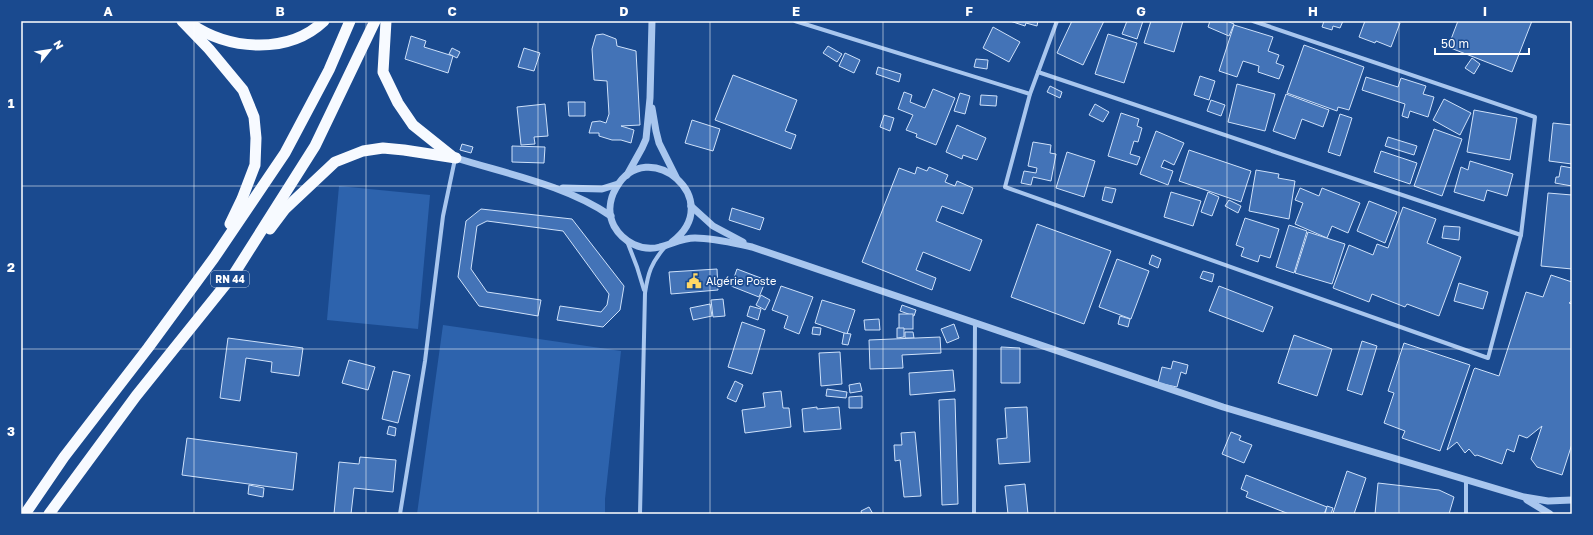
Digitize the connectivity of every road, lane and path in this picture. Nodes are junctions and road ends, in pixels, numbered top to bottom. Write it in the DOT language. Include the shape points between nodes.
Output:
graph roads {
  1 [pos="182,21"];
  2 [pos="188,21"];
  3 [pos="324,21"];
  4 [pos="350,21"];
  5 [pos="375,21"];
  6 [pos="386,21"];
  7 [pos="652,21"];
  8 [pos="795,21"];
  9 [pos="1057,21"];
  10 [pos="1253,21"];
  11 [pos="1038,72"];
  12 [pos="1030,94"];
  13 [pos="650,98"];
  14 [pos="456,158"];
  15 [pos="627,175"];
  16 [pos="676,177"];
  17 [pos="618,184"];
  18 [pos="553,187"];
  19 [pos="691,206"];
  20 [pos="611,216"];
  21 [pos="1521,235"];
  22 [pos="627,241"];
  23 [pos="669,244"];
  24 [pos="752,247"];
  25 [pos="214,258"];
  26 [pos="234,274"];
  27 [pos="645,293"];
  28 [pos="975,323"];
  29 [pos="1466,479"];
  30 [pos="1524,497"];
  31 [pos="1572,500"];
  32 [pos="1538,506"];
  33 [pos="25,514"];
  34 [pos="49,514"];
  35 [pos="400,514"];
  36 [pos="640,514"];
  37 [pos="974,514"];
  38 [pos="1466,514"];
  39 [pos="1541,514"];
  40 [pos="1550,514"];
  1 -- 25 [label="highway" via="243,90 254,117 255,165"];
  2 -- 3 [label="highway" via="201,31 233,43 258,46 299,38 315,30"];
  4 -- 25 [label="highway, RN 44" via="329,70 284,153"];
  5 -- 26 [label="highway, RN 44" via="315,146"];
  6 -- 14 [label="highway" via="382,72 413,125"];
  7 -- 13 [label="street"];
  8 -- 12 [label="street"];
  9 -- 11 [label="street"];
  10 -- 21 [label="street" via="1535,117"];
  11 -- 12 [label="street"];
  11 -- 21 [label="street"];
  12 -- 21 [label="street" via="1005,188 1488,358"];
  13 -- 15 [label="street" via="646,139"];
  13 -- 16 [label="street" via="656,131"];
  14 -- 18 [label="street"];
  14 -- 26 [label="highway" via="383,148 363,151 335,162 286,209"];
  14 -- 35 [label="street" via="443,216 425,361"];
  15 -- 16 [label="street" via="652,168 664,170"];
  15 -- 17 [label="street"];
  16 -- 19 [label="street" via="688,193"];
  17 -- 18 [label="street" via="589,190"];
  17 -- 20 [label="street" via="610,202"];
  18 -- 20 [label="street" via="585,200"];
  19 -- 23 [label="street" via="686,227 678,238"];
  19 -- 24 [label="street" via="713,226"];
  20 -- 22 [label="street" via="617,230"];
  22 -- 23 [label="street" via="646,248"];
  22 -- 27 [label="street"];
  23 -- 24 [label="street" via="694,238"];
  23 -- 27 [label="street" via="650,267"];
  24 -- 28 [label="street"];
  25 -- 33 [label="highway, RN 44" via="64,457"];
  26 -- 34 [label="highway, RN 44" via="136,396"];
  27 -- 36 [label="street"];
  28 -- 29 [label="street" via="1223,407"];
  28 -- 37 [label="street"];
  29 -- 30 [label="street"];
  29 -- 38 [label="street"];
  30 -- 31 [label="street" via="1548,501"];
  30 -- 32 [label="street"];
  32 -- 39 [label="street"];
  32 -- 40 [label="street"];
}
